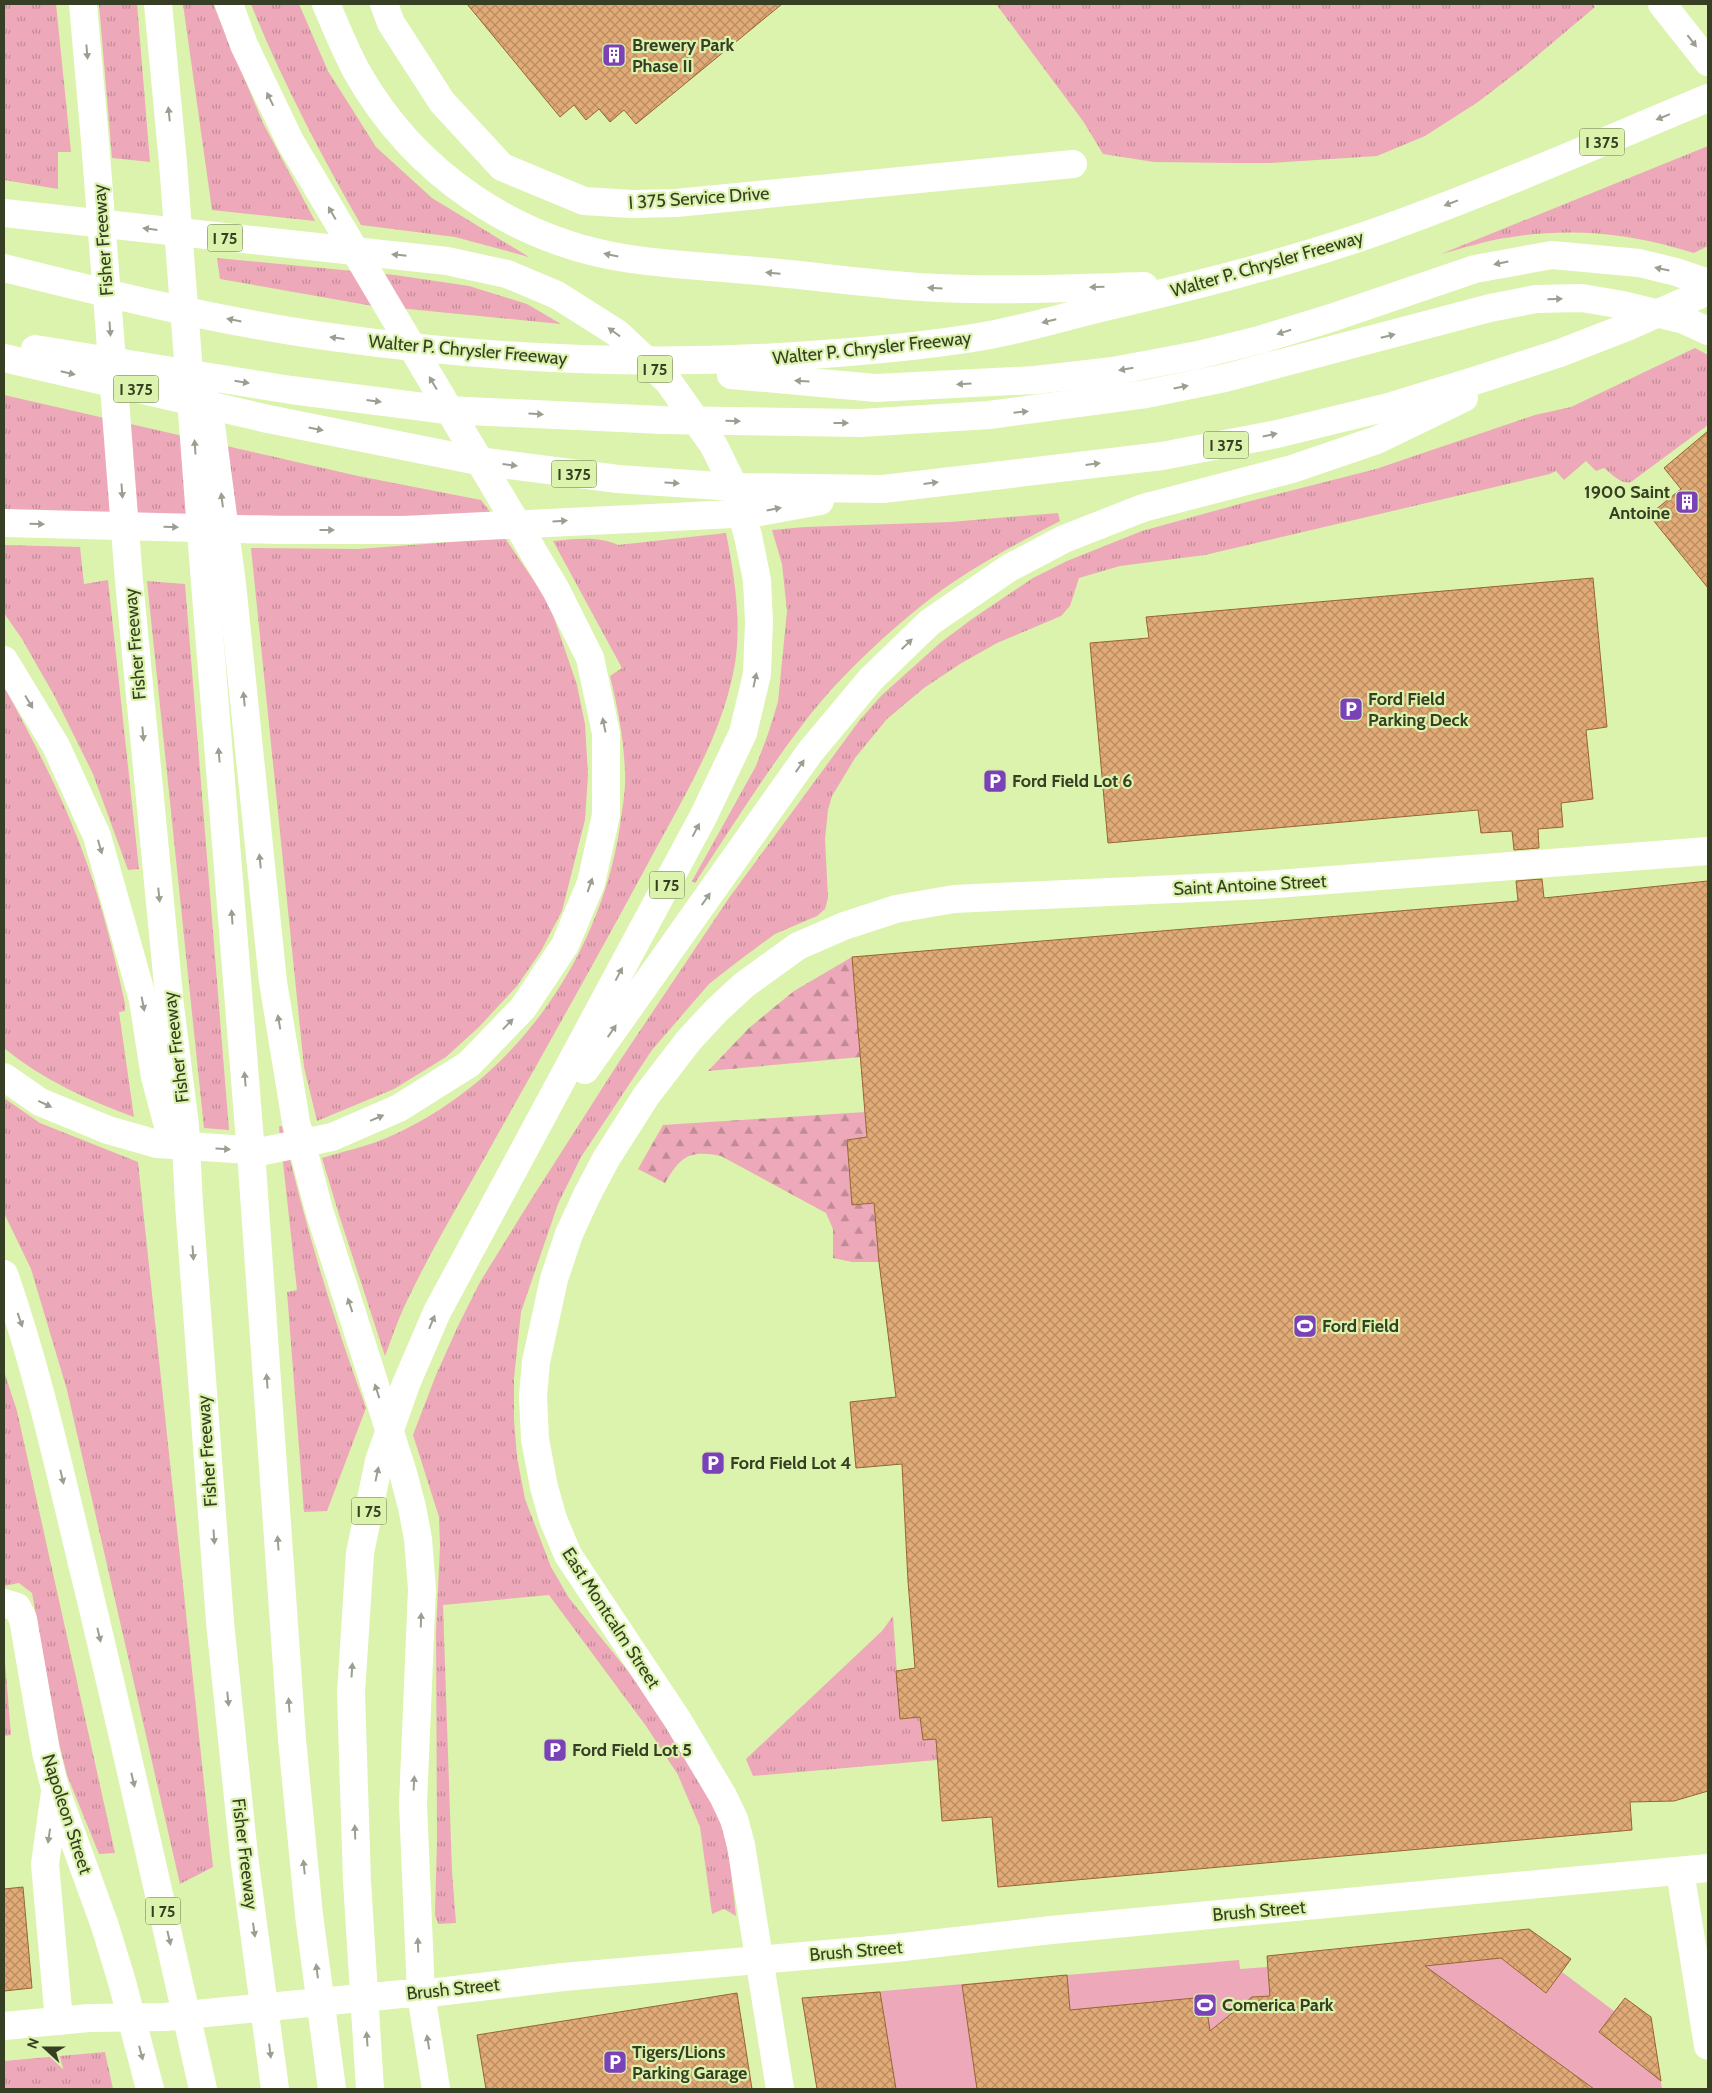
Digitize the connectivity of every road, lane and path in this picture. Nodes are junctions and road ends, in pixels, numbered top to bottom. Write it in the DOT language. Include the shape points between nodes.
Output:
graph roads {
  1 [pos="82,4"];
  2 [pos="158,4"];
  3 [pos="229,4"];
  4 [pos="326,4"];
  5 [pos="384,4"];
  6 [pos="1669,12"];
  7 [pos="1708,62"];
  8 [pos="1708,98"];
  9 [pos="174,163"];
  10 [pos="1073,164"];
  11 [pos="4,213"];
  12 [pos="4,268"];
  13 [pos="1708,283"];
  14 [pos="1198,285"];
  15 [pos="1708,291"];
  16 [pos="1708,331"];
  17 [pos="4,344"];
  18 [pos="1560,353"];
  19 [pos="4,358"];
  20 [pos="577,360"];
  21 [pos="883,489"];
  22 [pos="4,523"];
  23 [pos="4,660"];
  24 [pos="1708,851"];
  25 [pos="798,946"];
  26 [pos="4,1078"];
  27 [pos="176,1124"];
  28 [pos="513,1171"];
  29 [pos="4,1274"];
  30 [pos="10,1605"];
  31 [pos="55,1788"];
  32 [pos="1708,1868"];
  33 [pos="1680,1871"];
  34 [pos="758,1960"];
  35 [pos="411,1994"];
  36 [pos="130,2017"];
  37 [pos="59,2021"];
  38 [pos="4,2026"];
  39 [pos="1708,2046"];
  40 [pos="150,2089"];
  41 [pos="203,2089"];
  42 [pos="275,2089"];
  43 [pos="332,2089"];
  44 [pos="370,2089"];
  45 [pos="436,2089"];
  46 [pos="780,2089"];
  1 -- 27 [label="main road, Fisher Freeway, one-way" via="96,141 129,581 169,997"];
  9 -- 2 [label="main road, one-way"];
  26 -- 3 [label="main road, one-way" via="40,1102 108,1130 157,1144 264,1152 332,1137 398,1108 469,1064 523,1008 565,945 591,882 606,815 606,733 590,658 556,590 292,143 244,46"];
  14 -- 4 [label="main road, one-way" via="937,288 630,259 562,243 489,209 416,152 394,128 357,72"];
  5 -- 10 [label="main road, I 375 Service Drive" via="391,22 442,102 502,166 584,201 676,203"];
  6 -- 7 [label="main road, one-way"];
  8 -- 14 [label="main road, Walter P. Chrysler Freeway / I 375, one-way" via="1496,186 1372,233"];
  35 -- 9 [label="main road, one-way" via="413,1804 422,1616 418,1540 403,1474 312,1184 296,1122 273,982 220,481"];
  43 -- 9 [label="main road, one-way" via="309,1915 292,1738 252,1166"];
  28 -- 11 [label="main road, I 75, one-way" via="694,834 743,733 756,674 757,580 735,489 714,446 668,381 617,333 557,295 507,274 447,261"];
  20 -- 12 [label="main road, Walter P. Chrysler Freeway / I 375, one-way" via="446,352 328,337 154,304"];
  13 -- 20 [label="main road, one-way" via="1638,263 1552,255 1475,269 1259,340 1113,371 1015,381 876,388"];
  14 -- 20 [label="main road, Walter P. Chrysler Freeway / I 375, one-way" via="992,335 932,343 755,360"];
  15 -- 18 [label="main road, I 375"];
  17 -- 16 [label="main road, one-way" via="291,390 447,410 662,420 860,422 945,418 1092,403 1225,378 1490,308 1536,299 1582,298 1623,305 1684,320"];
  21 -- 18 [label="main road, I 375, one-way" via="1162,456 1220,446 1392,406"];
  28 -- 18 [label="main road, one-way" via="810,752 871,679 930,622 1009,568 1064,539 1142,508 1292,469 1377,440"];
  19 -- 21 [label="main road, I 375, one-way" via="268,419 478,461 618,479 734,488"];
  22 -- 21 [label="main road, one-way" via="404,530 754,513"];
  23 -- 27 [label="main road, one-way" via="56,746 97,836 143,1000 155,1077"];
  24 -- 25 [label="main road, Saint Antoine Street" via="1263,885 954,899 896,909"];
  25 -- 34 [label="main road, East Montcalm Street" via="744,985 689,1040 646,1096 606,1159 570,1234 554,1279 537,1352 533,1396 535,1439 544,1487 568,1556 677,1719 734,1819 742,1845"];
  27 -- 42 [label="main road, Fisher Freeway, one-way" via="189,1204 220,1622 244,1856"];
  44 -- 28 [label="main road, I 75, one-way" via="357,1881 351,1693 360,1553 379,1461 406,1384 437,1312"];
  29 -- 41 [label="main road, I 75, one-way" via="48,1418"];
  30 -- 31 [label="main road, Napoleon Street" via="23,1619"];
  31 -- 36 [label="main road, Napoleon Street" via="105,1926"];
  31 -- 37 [label="main road, one-way" via="45,1864"];
  32 -- 33 [label="main road, Brush Street"];
  33 -- 34 [label="main road, Brush Street"];
  33 -- 39 [label="main road"];
  34 -- 35 [label="main road, Brush Street" via="563,1976"];
  34 -- 46 [label="main road, East Montcalm Street"];
  35 -- 36 [label="main road, Brush Street" via="165,2017"];
  45 -- 35 [label="main road, one-way"];
  36 -- 37 [label="main road, Brush Street"];
  36 -- 40 [label="main road, Napoleon Street, one-way"];
  37 -- 38 [label="main road, Brush Street"];
}
